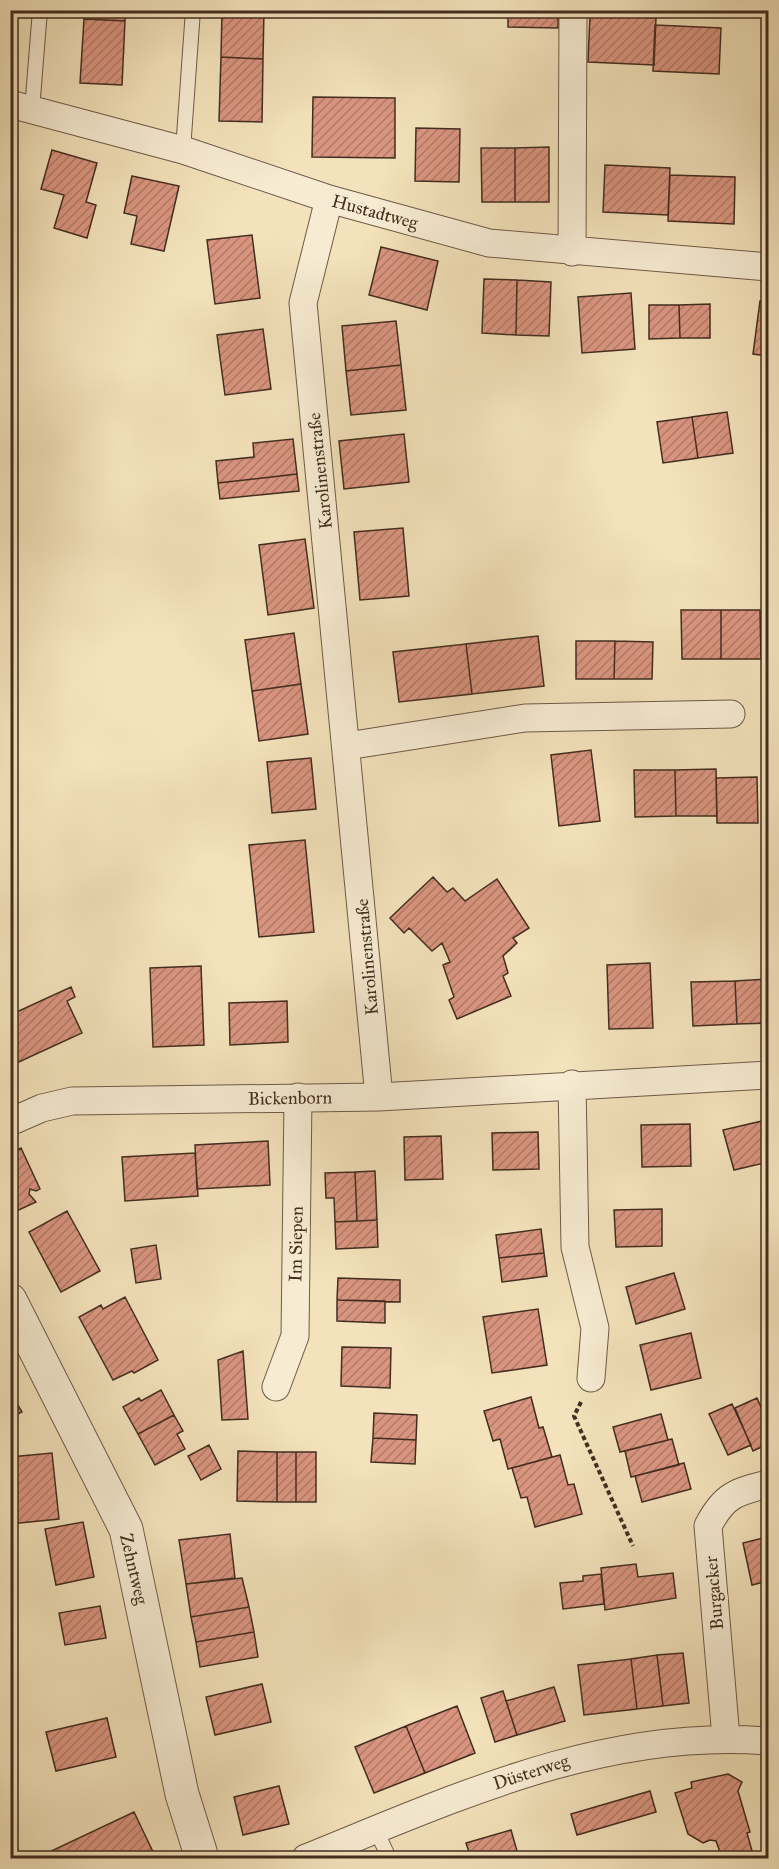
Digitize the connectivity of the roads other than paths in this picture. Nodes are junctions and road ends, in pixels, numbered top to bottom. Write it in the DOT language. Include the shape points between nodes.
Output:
graph roads {
  1 [pos="40,10"];
  2 [pos="193,10"];
  3 [pos="573,10"];
  4 [pos="21,107"];
  5 [pos="183,150"];
  6 [pos="329,199"];
  7 [pos="572,252"];
  8 [pos="768,267"];
  9 [pos="731,714"];
  10 [pos="347,746"];
  11 [pos="768,1075"];
  12 [pos="572,1084"];
  13 [pos="298,1097"];
  14 [pos="379,1097"];
  15 [pos="10,1122"];
  16 [pos="10,1300"];
  17 [pos="591,1378"];
  18 [pos="276,1387"];
  19 [pos="768,1484"];
  20 [pos="726,1738"];
  21 [pos="768,1741"];
  22 [pos="376,1830"];
  23 [pos="202,1858"];
  24 [pos="306,1858"];
  25 [pos="389,1858"];
  1 -- 4 [label="lane, Hustadtweg"];
  2 -- 5 [label="lane"];
  3 -- 7 [label="street"];
  4 -- 5 [label="street, Hustadtweg"];
  5 -- 6 [label="street, Hustadtweg"];
  6 -- 7 [label="street, Hustadtweg" via="489,243"];
  6 -- 10 [label="street, Karolinenstraße" via="303,303"];
  7 -- 8 [label="street, Hustadtweg"];
  9 -- 10 [label="street" via="525,718"];
  10 -- 14 [label="street, Karolinenstraße"];
  11 -- 12 [label="street, Bickenborn"];
  12 -- 14 [label="street, Bickenborn"];
  12 -- 17 [label="street" via="575,1247 595,1328"];
  13 -- 14 [label="street, Bickenborn"];
  13 -- 15 [label="street, Bickenborn" via="72,1101"];
  13 -- 18 [label="street, Im Siepen" via="295,1336"];
  16 -- 23 [label="street, Zehntweg" via="126,1529 182,1794"];
  19 -- 20 [label="street, Burgacker" via="738,1491 719,1505 708,1526"];
  20 -- 21 [label="street, Düsterweg"];
  20 -- 22 [label="street, Düsterweg" via="608,1750 556,1763 504,1779"];
  22 -- 24 [label="street, Düsterweg"];
  22 -- 25 [label="lane"];
}
